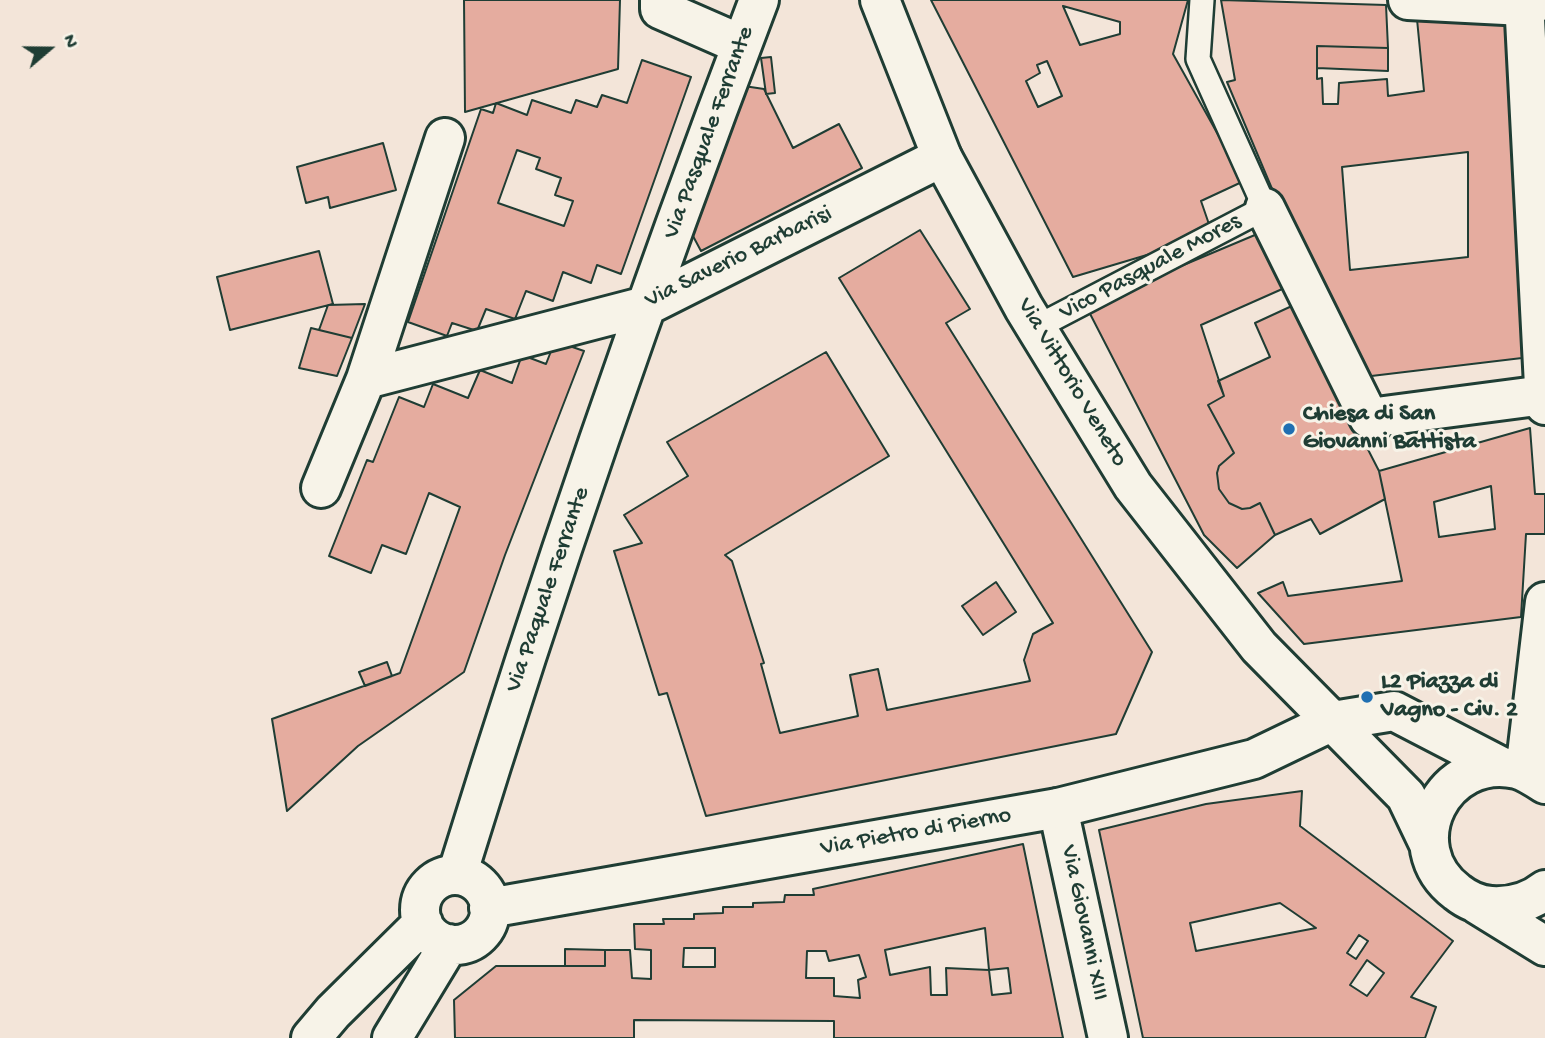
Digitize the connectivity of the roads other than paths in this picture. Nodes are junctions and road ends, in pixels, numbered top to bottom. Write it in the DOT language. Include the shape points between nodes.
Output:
graph roads {
  1 [pos="660,0"];
  2 [pos="759,0"];
  3 [pos="880,0"];
  4 [pos="1202,0"];
  5 [pos="1408,0"];
  6 [pos="1531,2"];
  7 [pos="742,46"];
  8 [pos="445,138"];
  9 [pos="942,157"];
  10 [pos="1265,208"];
  11 [pos="646,306"];
  12 [pos="1037,327"];
  13 [pos="366,379"];
  14 [pos="1544,383"];
  15 [pos="321,488"];
  16 [pos="1545,602"];
  17 [pos="1333,722"];
  18 [pos="1524,774"];
  19 [pos="1058,808"];
  20 [pos="1429,844"];
  21 [pos="457,875"];
  22 [pos="1545,890"];
  23 [pos="1476,904"];
  24 [pos="489,908"];
  25 [pos="436,934"];
  26 [pos="1545,946"];
  27 [pos="311,1038"];
  28 [pos="392,1038"];
  29 [pos="1108,1038"];
  1 -- 7 [label="street" via="660,9"];
  2 -- 7 [label="street, Via Pasquale Ferrante"];
  3 -- 9 [label="street, Via Vittorio Veneto"];
  4 -- 10 [label="lane, Vico Pasquale Mores" via="1198,59"];
  5 -- 6 [label="street"];
  6 -- 14 [label="street"];
  7 -- 11 [label="street, Via Pasquale Ferrante"];
  8 -- 13 [label="street"];
  9 -- 11 [label="street, Via Saverio Barbarisi"];
  9 -- 12 [label="street, Via Vittorio Veneto"];
  10 -- 12 [label="lane, Vico Pasquale Mores"];
  10 -- 14 [label="street, Vico Pasquale Mores" via="1369,418"];
  11 -- 13 [label="street, Via Saverio Barbarisi"];
  11 -- 21 [label="street, Via Paquale Ferrante" via="517,681"];
  12 -- 17 [label="street, Via Vittorio Veneto" via="1133,486 1259,647"];
  13 -- 15 [label="street"];
  16 -- 18 [label="street"];
  17 -- 18 [label="street, Via Pietro di Pierno" via="1394,711"];
  17 -- 19 [label="street, Via Pietro di Pierno" via="1254,759"];
  17 -- 20 [label="street, Via Vittorio Veneto" via="1406,796"];
  18 -- 20 [label="street" via="1467,774 1440,798 1431,820"];
  19 -- 24 [label="street, Via Pietro di Pierno"];
  19 -- 29 [label="street, Via Giovanni XIII"];
  20 -- 23 [label="street, Via Vittorio Veneto" via="1435,867 1448,885"];
  21 -- 24 [label="street" via="478,884"];
  21 -- 25 [label="street" via="440,878 427,889 420,906"];
  22 -- 23 [label="street" via="1508,907"];
  23 -- 26 [label="street, Via Vittorio Veneto"];
  24 -- 25 [label="street" via="486,924 476,938 461,944"];
  25 -- 27 [label="street" via="333,1012"];
  25 -- 28 [label="street"];
}
